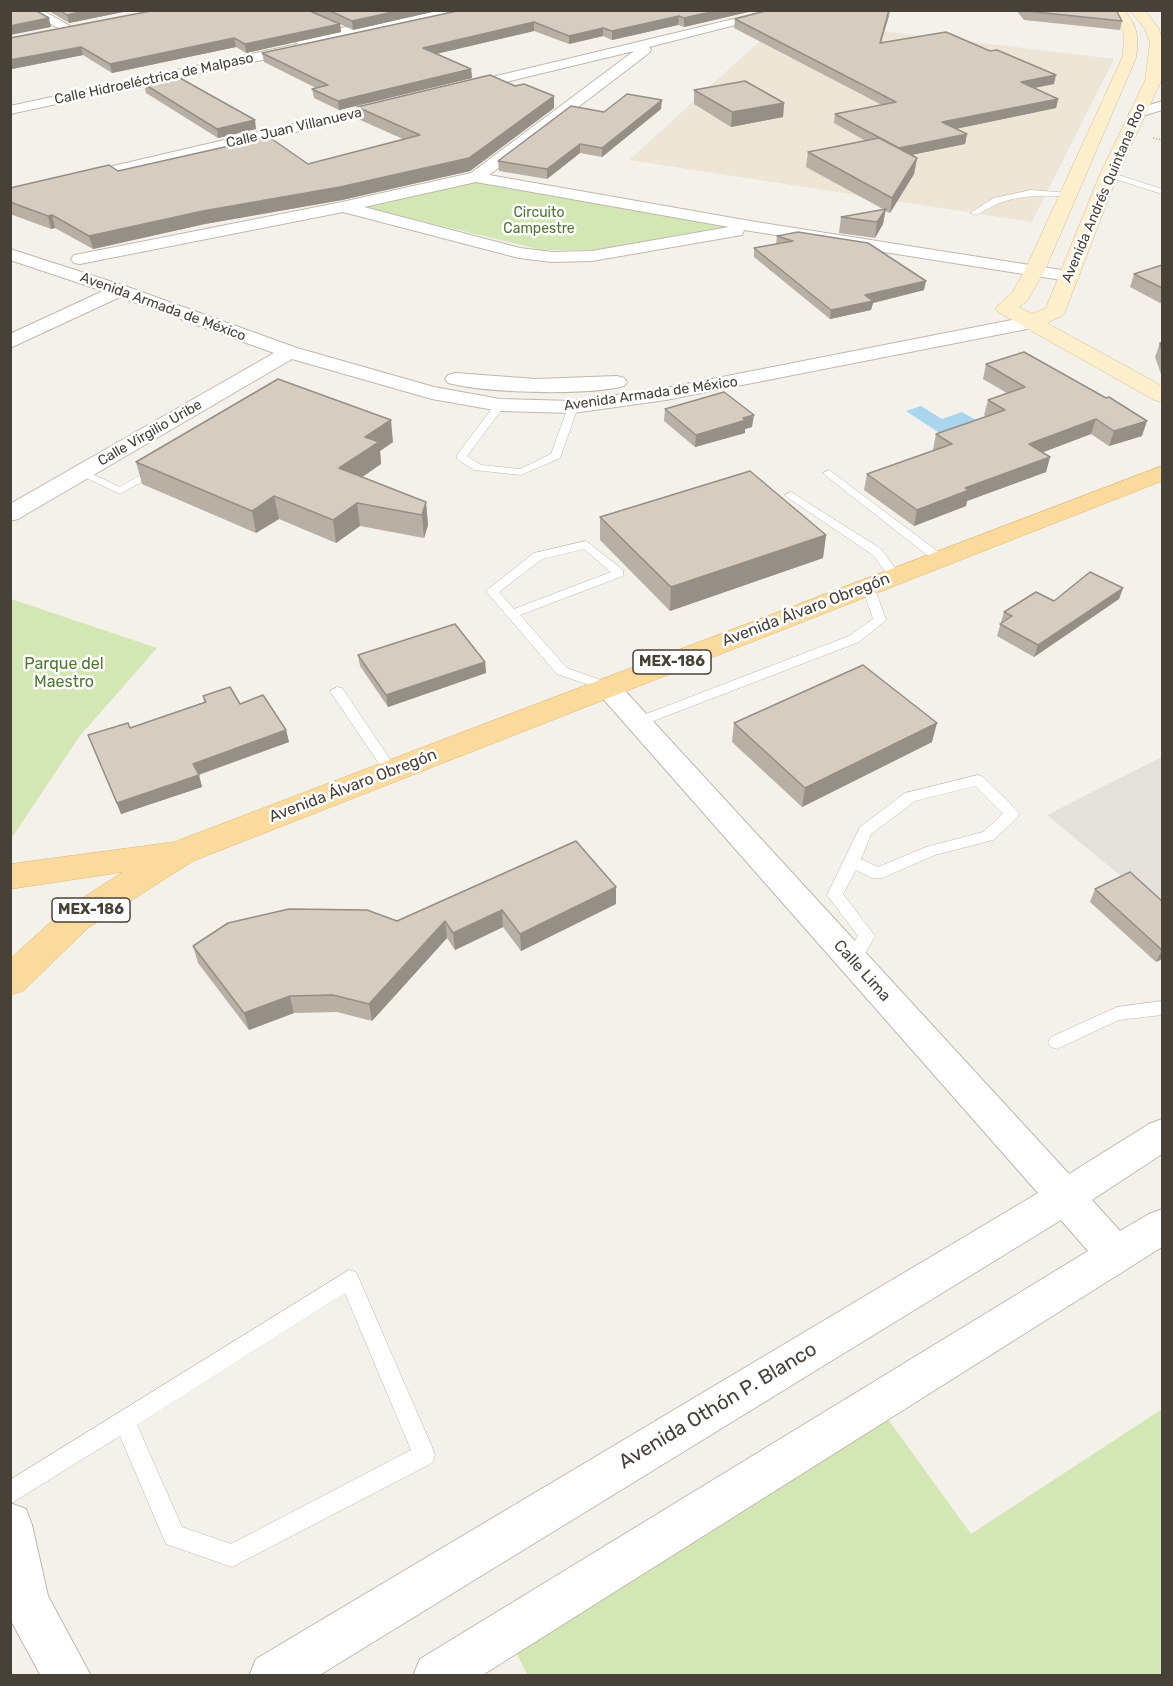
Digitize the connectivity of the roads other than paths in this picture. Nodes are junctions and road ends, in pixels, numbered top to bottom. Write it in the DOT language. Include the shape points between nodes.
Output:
graph roads {
  1 [pos="32,10"];
  2 [pos="444,10"];
  3 [pos="788,10"];
  4 [pos="1116,10"];
  5 [pos="1136,10"];
  6 [pos="463,13"];
  7 [pos="77,29"];
  8 [pos="348,31"];
  9 [pos="51,33"];
  10 [pos="652,44"];
  11 [pos="1125,69"];
  12 [pos="1157,78"];
  13 [pos="442,93"];
  14 [pos="10,102"];
  15 [pos="407,102"];
  16 [pos="1162,105"];
  17 [pos="10,110"];
  18 [pos="1136,114"];
  19 [pos="1109,174"];
  20 [pos="476,177"];
  21 [pos="1162,192"];
  22 [pos="10,195"];
  23 [pos="1069,195"];
  24 [pos="342,207"];
  25 [pos="974,213"];
  26 [pos="756,227"];
  27 [pos="10,237"];
  28 [pos="10,254"];
  29 [pos="80,259"];
  30 [pos="1035,270"];
  31 [pos="1068,276"];
  32 [pos="118,290"];
  33 [pos="1013,302"];
  34 [pos="1055,312"];
  35 [pos="982,313"];
  36 [pos="959,317"];
  37 [pos="1032,322"];
  38 [pos="1075,323"];
  39 [pos="10,342"];
  40 [pos="1124,351"];
  41 [pos="290,352"];
  42 [pos="1162,373"];
  43 [pos="1162,395"];
  44 [pos="500,405"];
  45 [pos="573,407"];
  46 [pos="169,461"];
  47 [pos="82,473"];
  48 [pos="829,473"];
  49 [pos="1162,473"];
  50 [pos="791,495"];
  51 [pos="10,514"];
  52 [pos="940,559"];
  53 [pos="895,576"];
  54 [pos="868,586"];
  55 [pos="514,613"];
  56 [pos="607,687"];
  57 [pos="337,691"];
  58 [pos="638,722"];
  59 [pos="391,771"];
  60 [pos="182,852"];
  61 [pos="853,861"];
  62 [pos="10,877"];
  63 [pos="851,959"];
  64 [pos="10,981"];
  65 [pos="1162,1008"];
  66 [pos="1057,1042"];
  67 [pos="1162,1135"];
  68 [pos="1065,1197"];
  69 [pos="1162,1226"];
  70 [pos="1117,1255"];
  71 [pos="124,1421"];
  72 [pos="10,1492"];
  73 [pos="10,1524"];
  74 [pos="67,1676"];
  75 [pos="273,1676"];
  76 [pos="437,1676"];
  1 -- 7 [label="street"];
  2 -- 8 [label="street, Calle Hidroeléctrica de Malpaso"];
  3 -- 10 [label="street"];
  4 -- 11 [label="main road, Avenida Andrés Quintana Roo" via="1133,35"];
  5 -- 12 [label="main road, Avenida Andrés Quintana Roo" via="1157,42"];
  6 -- 8 [label="street, Calle Hidroeléctrica de Malpaso"];
  7 -- 9 [label="main road"];
  8 -- 14 [label="street, Calle Hidroeléctrica de Malpaso"];
  8 -- 17 [label="street, Calle Hidroeléctrica de Malpaso"];
  10 -- 13 [label="street"];
  10 -- 20 [label="street"];
  11 -- 12 [label="main road"];
  11 -- 23 [label="main road, Avenida Andrés Quintana Roo"];
  12 -- 18 [label="main road, Avenida Andrés Quintana Roo"];
  15 -- 22 [label="street, Calle Juan Villanueva"];
  16 -- 18 [label="street"];
  18 -- 19 [label="main road, Avenida Andrés Quintana Roo"];
  19 -- 21 [label="lane"];
  19 -- 31 [label="main road, Avenida Andrés Quintana Roo"];
  20 -- 24 [label="street"];
  20 -- 26 [label="street"];
  23 -- 25 [label="lane" via="1028,191 992,200"];
  23 -- 30 [label="main road, Avenida Andrés Quintana Roo"];
  24 -- 26 [label="street" via="552,257 592,256"];
  24 -- 29 [label="street"];
  26 -- 30 [label="street"];
  27 -- 29 [label="street, Avenida Armada de México"];
  28 -- 32 [label="street, Avenida Armada de México"];
  29 -- 36 [label="street, Avenida Armada de México" via="308,340 434,374 518,385 573,386 640,380"];
  30 -- 31 [label="street"];
  30 -- 33 [label="main road, Avenida Andrés Quintana Roo"];
  31 -- 34 [label="main road, Avenida Andrés Quintana Roo"];
  32 -- 39 [label="street"];
  32 -- 41 [label="street, Avenida Armada de México"];
  33 -- 34 [label="main road"];
  33 -- 35 [label="street"];
  33 -- 37 [label="main road"];
  34 -- 37 [label="main road, Avenida Armada de México"];
  34 -- 38 [label="main road"];
  37 -- 43 [label="main road"];
  37 -- 45 [label="street, Avenida Armada de México" via="752,379"];
  40 -- 42 [label="main road"];
  41 -- 44 [label="street, Avenida Armada de México" via="432,393"];
  41 -- 47 [label="street, Calle Virgilio Uribe"];
  44 -- 45 [label="street, Avenida Armada de México"];
  44 -- 45 [label="lane" via="461,457 478,468 521,472 556,456"];
  46 -- 47 [label="lane" via="120,491"];
  47 -- 51 [label="street, Calle Virgilio Uribe"];
  48 -- 52 [label="lane"];
  49 -- 52 [label="main road, Avenida Álvaro Obregón / MEX-186"];
  50 -- 53 [label="lane" via="877,552"];
  52 -- 53 [label="main road, Avenida Álvaro Obregón / MEX-186"];
  53 -- 54 [label="main road, Avenida Álvaro Obregón / MEX-186"];
  54 -- 56 [label="main road, Avenida Álvaro Obregón / MEX-186"];
  54 -- 58 [label="lane" via="880,620 854,639"];
  55 -- 55 [label="lane" via="492,591 538,556 586,545 619,573"];
  55 -- 56 [label="lane" via="562,670"];
  56 -- 58 [label="street, Calle Lima"];
  56 -- 59 [label="main road, Avenida Álvaro Obregón / MEX-186"];
  57 -- 59 [label="lane"];
  58 -- 63 [label="street, Calle Lima"];
  59 -- 60 [label="main road, Avenida Álvaro Obregón / MEX-186"];
  60 -- 62 [label="main road, Avenida Álvaro Obregón / MEX-186"];
  60 -- 64 [label="main road, Avenida Álvaro Obregón / MEX-186" via="76,919"];
  61 -- 61 [label="lane" via="865,831 910,797 978,780 1012,814 988,836 932,851 877,874"];
  61 -- 63 [label="lane" via="834,895 867,936"];
  63 -- 68 [label="street, Calle Lima"];
  65 -- 66 [label="lane" via="1117,1014"];
  67 -- 68 [label="street, Avenida Othón P. Blanco"];
  68 -- 70 [label="street, Calle Lima"];
  68 -- 75 [label="street, Avenida Othón P. Blanco"];
  69 -- 70 [label="street"];
  70 -- 76 [label="street"];
  71 -- 71 [label="lane" via="349,1279 424,1455 232,1556 174,1536"];
  71 -- 72 [label="lane"];
  73 -- 74 [label="street" via="27,1603"];
}
